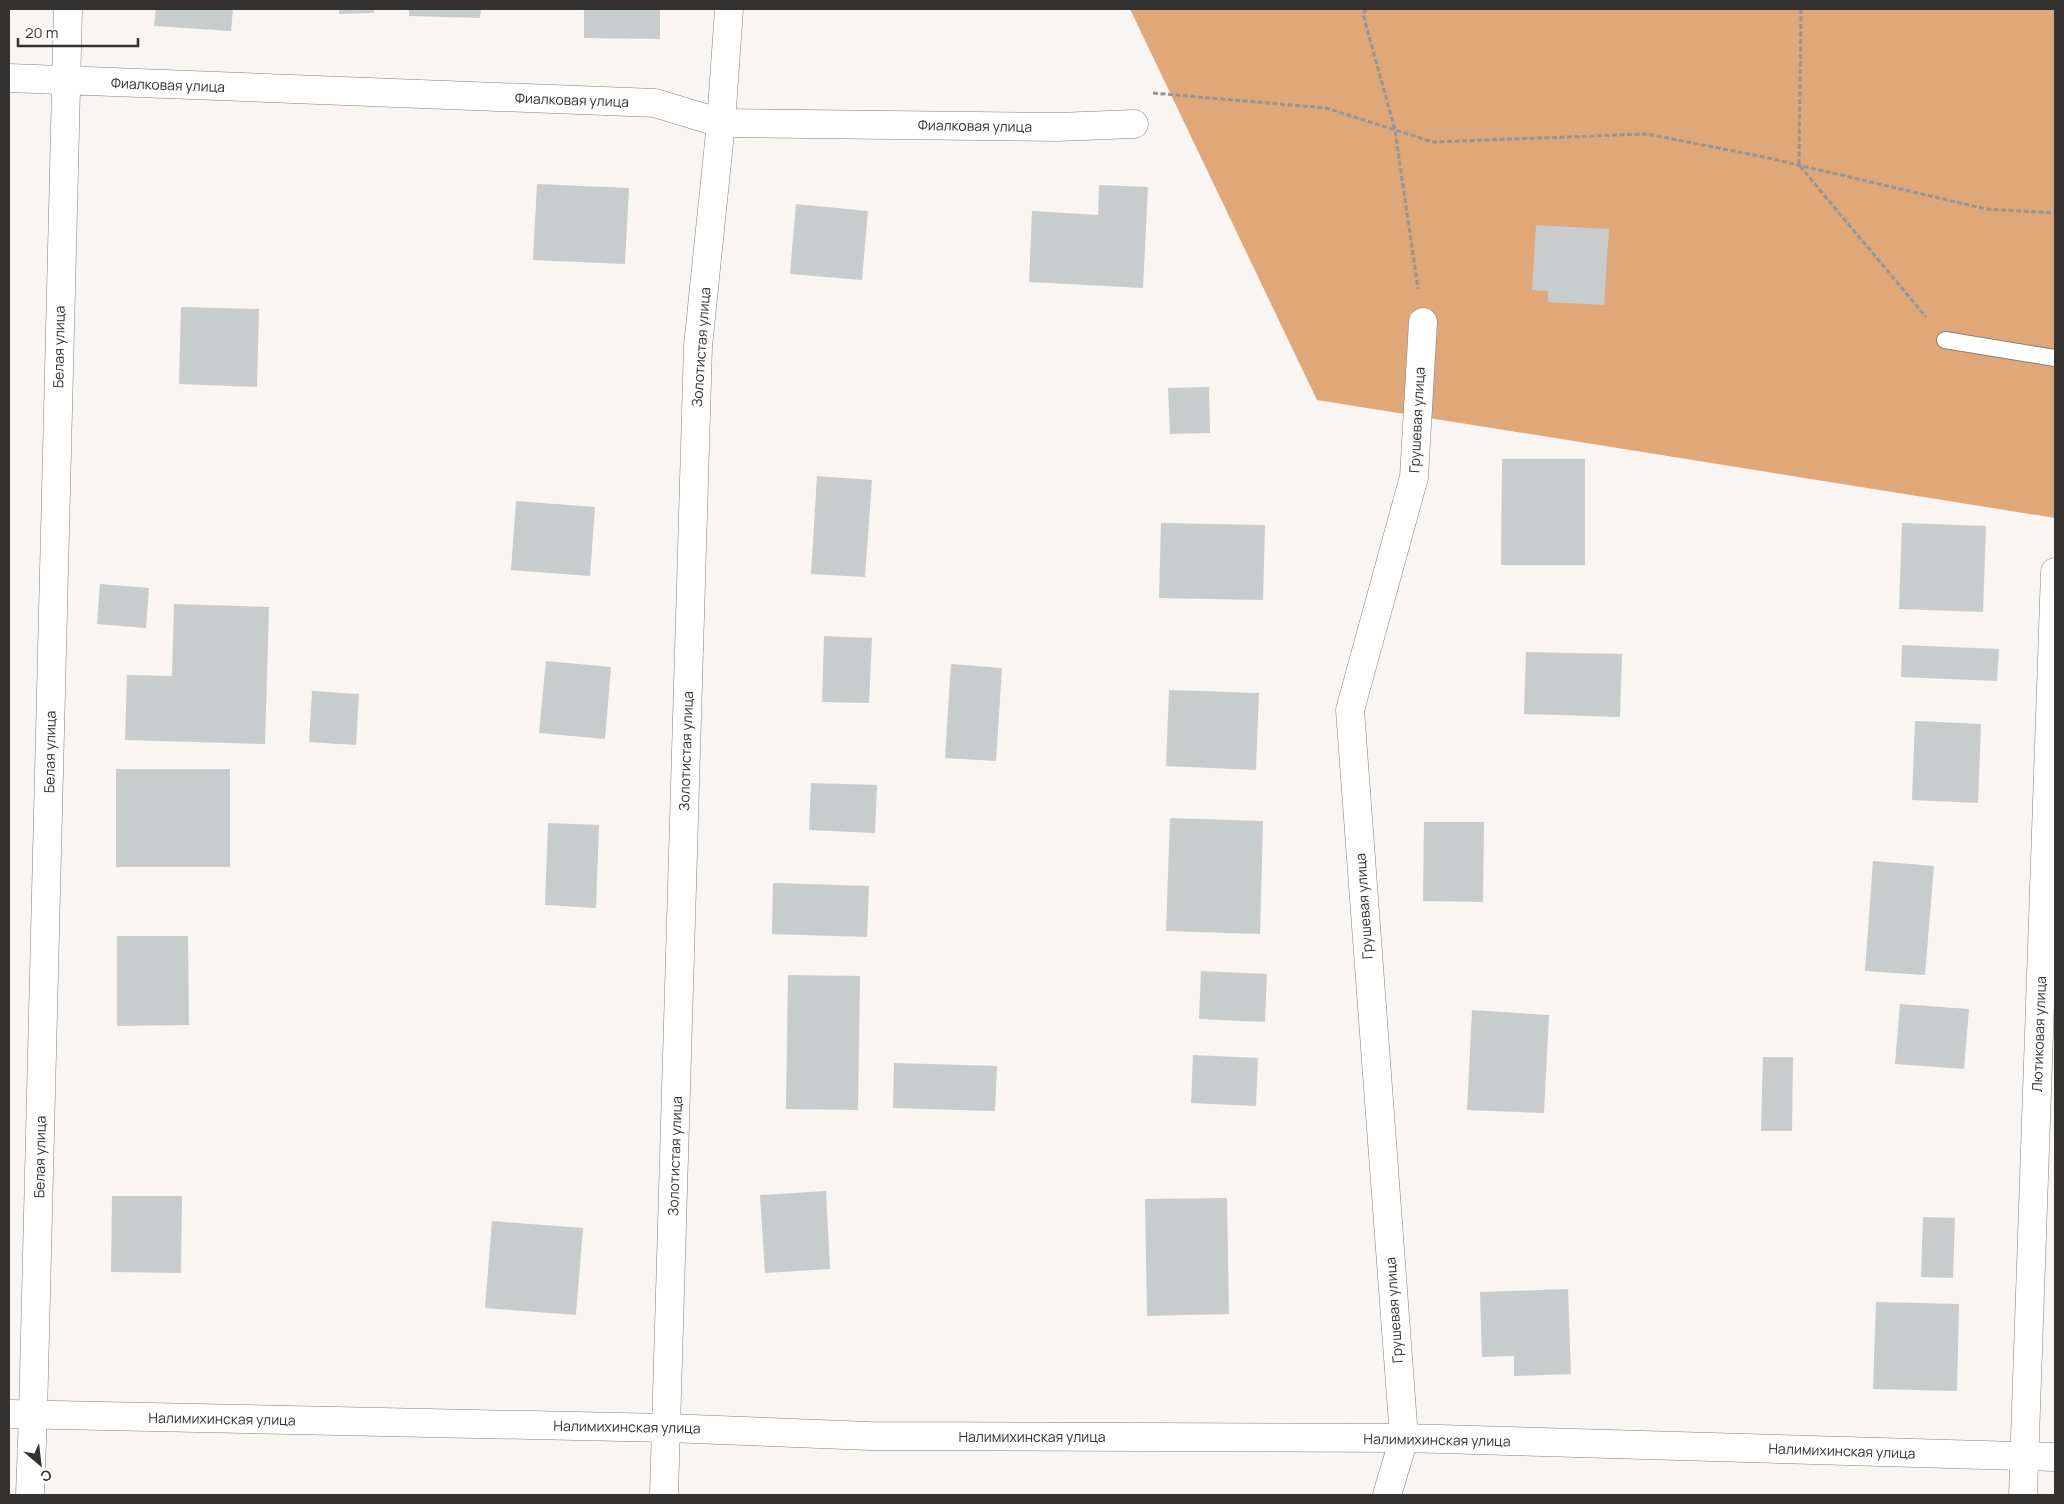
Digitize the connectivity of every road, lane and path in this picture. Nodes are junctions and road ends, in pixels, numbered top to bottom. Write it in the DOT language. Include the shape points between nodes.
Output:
graph roads {
  1 [pos="68,9"];
  2 [pos="729,9"];
  3 [pos="1366,9"];
  4 [pos="1801,9"];
  5 [pos="9,78"];
  6 [pos="66,80"];
  7 [pos="1144,93"];
  8 [pos="721,123"];
  9 [pos="1134,124"];
  10 [pos="1395,130"];
  11 [pos="1799,165"];
  12 [pos="2055,213"];
  13 [pos="1423,322"];
  14 [pos="1945,340"];
  15 [pos="2055,358"];
  16 [pos="2055,572"];
  17 [pos="21,1415"];
  18 [pos="667,1428"];
  19 [pos="1404,1438"];
  20 [pos="2025,1457"];
  21 [pos="2055,1457"];
  22 [pos="30,1495"];
  23 [pos="664,1495"];
  24 [pos="1387,1495"];
  25 [pos="2023,1495"];
  1 -- 6 [label="street, Белая улица"];
  2 -- 8 [label="street, Золотистая улица"];
  3 -- 10 [label="path" via="1363,14"];
  4 -- 11 [label="path"];
  5 -- 6 [label="street, Фиалковая улица"];
  6 -- 8 [label="street, Фиалковая улица" via="655,103"];
  6 -- 17 [label="street, Белая улица"];
  7 -- 10 [label="path" via="1326,108"];
  8 -- 9 [label="street, Фиалковая улица" via="1058,127"];
  8 -- 18 [label="street, Золотистая улица" via="698,346"];
  10 -- 11 [label="path" via="1433,142 1648,134"];
  10 -- 13 [label="path"];
  11 -- 12 [label="path" via="1986,209"];
  11 -- 14 [label="path"];
  13 -- 19 [label="street, Грушевая улица" via="1414,477 1350,710"];
  14 -- 15 [label="lane"];
  16 -- 20 [label="street, Лютиковая улица"];
  17 -- 18 [label="street, Налимихинская улица"];
  17 -- 22 [label="street, Белая улица"];
  18 -- 19 [label="street, Налимихинская улица" via="870,1436"];
  18 -- 23 [label="street, Золотистая улица"];
  19 -- 20 [label="street, Налимихинская улица"];
  19 -- 24 [label="street, Грушевая улица"];
  20 -- 21 [label="street, Налимихинская улица"];
  20 -- 25 [label="street, Лютиковая улица"];
}
